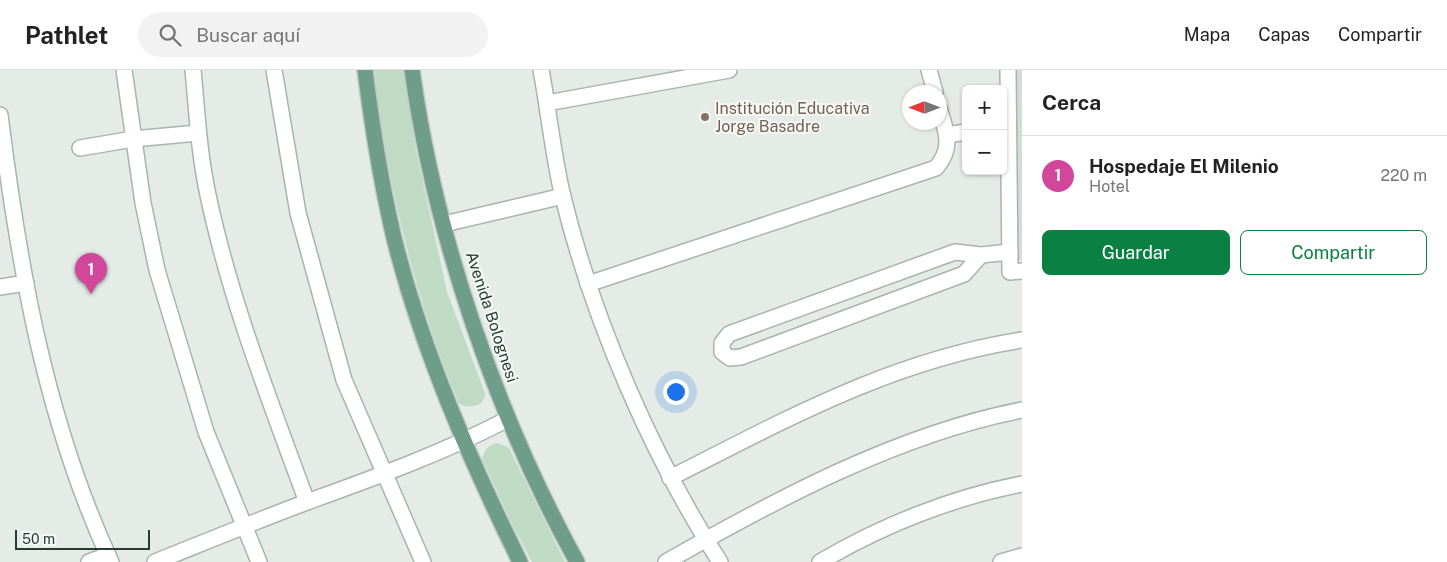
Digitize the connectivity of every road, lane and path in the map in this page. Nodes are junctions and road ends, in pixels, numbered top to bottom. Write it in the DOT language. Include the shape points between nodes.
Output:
graph roads {
  1 [pos="124,70"];
  2 [pos="193,70"];
  3 [pos="274,70"];
  4 [pos="365,70"];
  5 [pos="412,70"];
  6 [pos="541,70"];
  7 [pos="729,70"];
  8 [pos="930,70"];
  9 [pos="1008,70"];
  10 [pos="933,85"];
  11 [pos="1007,98"];
  12 [pos="547,103"];
  13 [pos="0,115"];
  14 [pos="945,130"];
  15 [pos="1006,130"];
  16 [pos="198,133"];
  17 [pos="962,133"];
  18 [pos="946,135"];
  19 [pos="133,138"];
  20 [pos="80,148"];
  21 [pos="563,196"];
  22 [pos="444,224"];
  23 [pos="1010,252"];
  24 [pos="980,255"];
  25 [pos="1022,271"];
  26 [pos="26,283"];
  27 [pos="588,284"];
  28 [pos="0,287"];
  29 [pos="1022,340"];
  30 [pos="1022,410"];
  31 [pos="508,419"];
  32 [pos="466,441"];
  33 [pos="384,475"];
  34 [pos="670,478"];
  35 [pos="1022,484"];
  36 [pos="307,502"];
  37 [pos="243,527"];
  38 [pos="705,540"];
  39 [pos="1022,556"];
  40 [pos="109,559"];
  41 [pos="89,562"];
  42 [pos="154,562"];
  43 [pos="259,562"];
  44 [pos="423,562"];
  45 [pos="520,562"];
  46 [pos="577,562"];
  47 [pos="666,562"];
  48 [pos="720,562"];
  49 [pos="820,562"];
  50 [pos="1001,562"];
  1 -- 19 [label="street"];
  2 -- 16 [label="street"];
  3 -- 33 [label="street" via="298,212 318,289 344,380"];
  4 -- 32 [label="main road" via="394,237 428,350"];
  5 -- 22 [label="main road, Avenida Bolognesi"];
  6 -- 12 [label="street"];
  7 -- 12 [label="street"];
  8 -- 10 [label="street"];
  9 -- 11 [label="street"];
  12 -- 21 [label="street"];
  13 -- 26 [label="street"];
  14 -- 18 [label="street"];
  15 -- 23 [label="street"];
  16 -- 19 [label="street"];
  16 -- 36 [label="street" via="208,194 232,286 260,376"];
  17 -- 18 [label="street"];
  18 -- 27 [label="street" via="948,147 936,168"];
  19 -- 20 [label="street"];
  19 -- 37 [label="street" via="142,203 157,270 206,432"];
  21 -- 22 [label="street"];
  21 -- 27 [label="street"];
  22 -- 31 [label="main road, Avenida Bolognesi"];
  23 -- 24 [label="street"];
  23 -- 25 [label="street" via="1010,272"];
  24 -- 24 [label="street" via="955,252 729,334 722,343 722,352 730,358 742,357 964,274"];
  26 -- 28 [label="street"];
  26 -- 40 [label="street" via="48,391 75,475"];
  27 -- 34 [label="street" via="627,383"];
  29 -- 34 [label="street" via="972,348 885,375 798,413"];
  30 -- 38 [label="street" via="940,432 862,461"];
  31 -- 32 [label="street"];
  31 -- 46 [label="main road, Avenida Bolognesi" via="537,485"];
  32 -- 33 [label="street"];
  32 -- 45 [label="main road"];
  33 -- 36 [label="street"];
  33 -- 44 [label="street"];
  34 -- 38 [label="street"];
  35 -- 49 [label="street" via="923,514"];
  36 -- 37 [label="street"];
  37 -- 42 [label="street"];
  37 -- 43 [label="street"];
  38 -- 47 [label="street"];
  38 -- 48 [label="street"];
  39 -- 50 [label="street"];
  40 -- 41 [label="street"];
}
